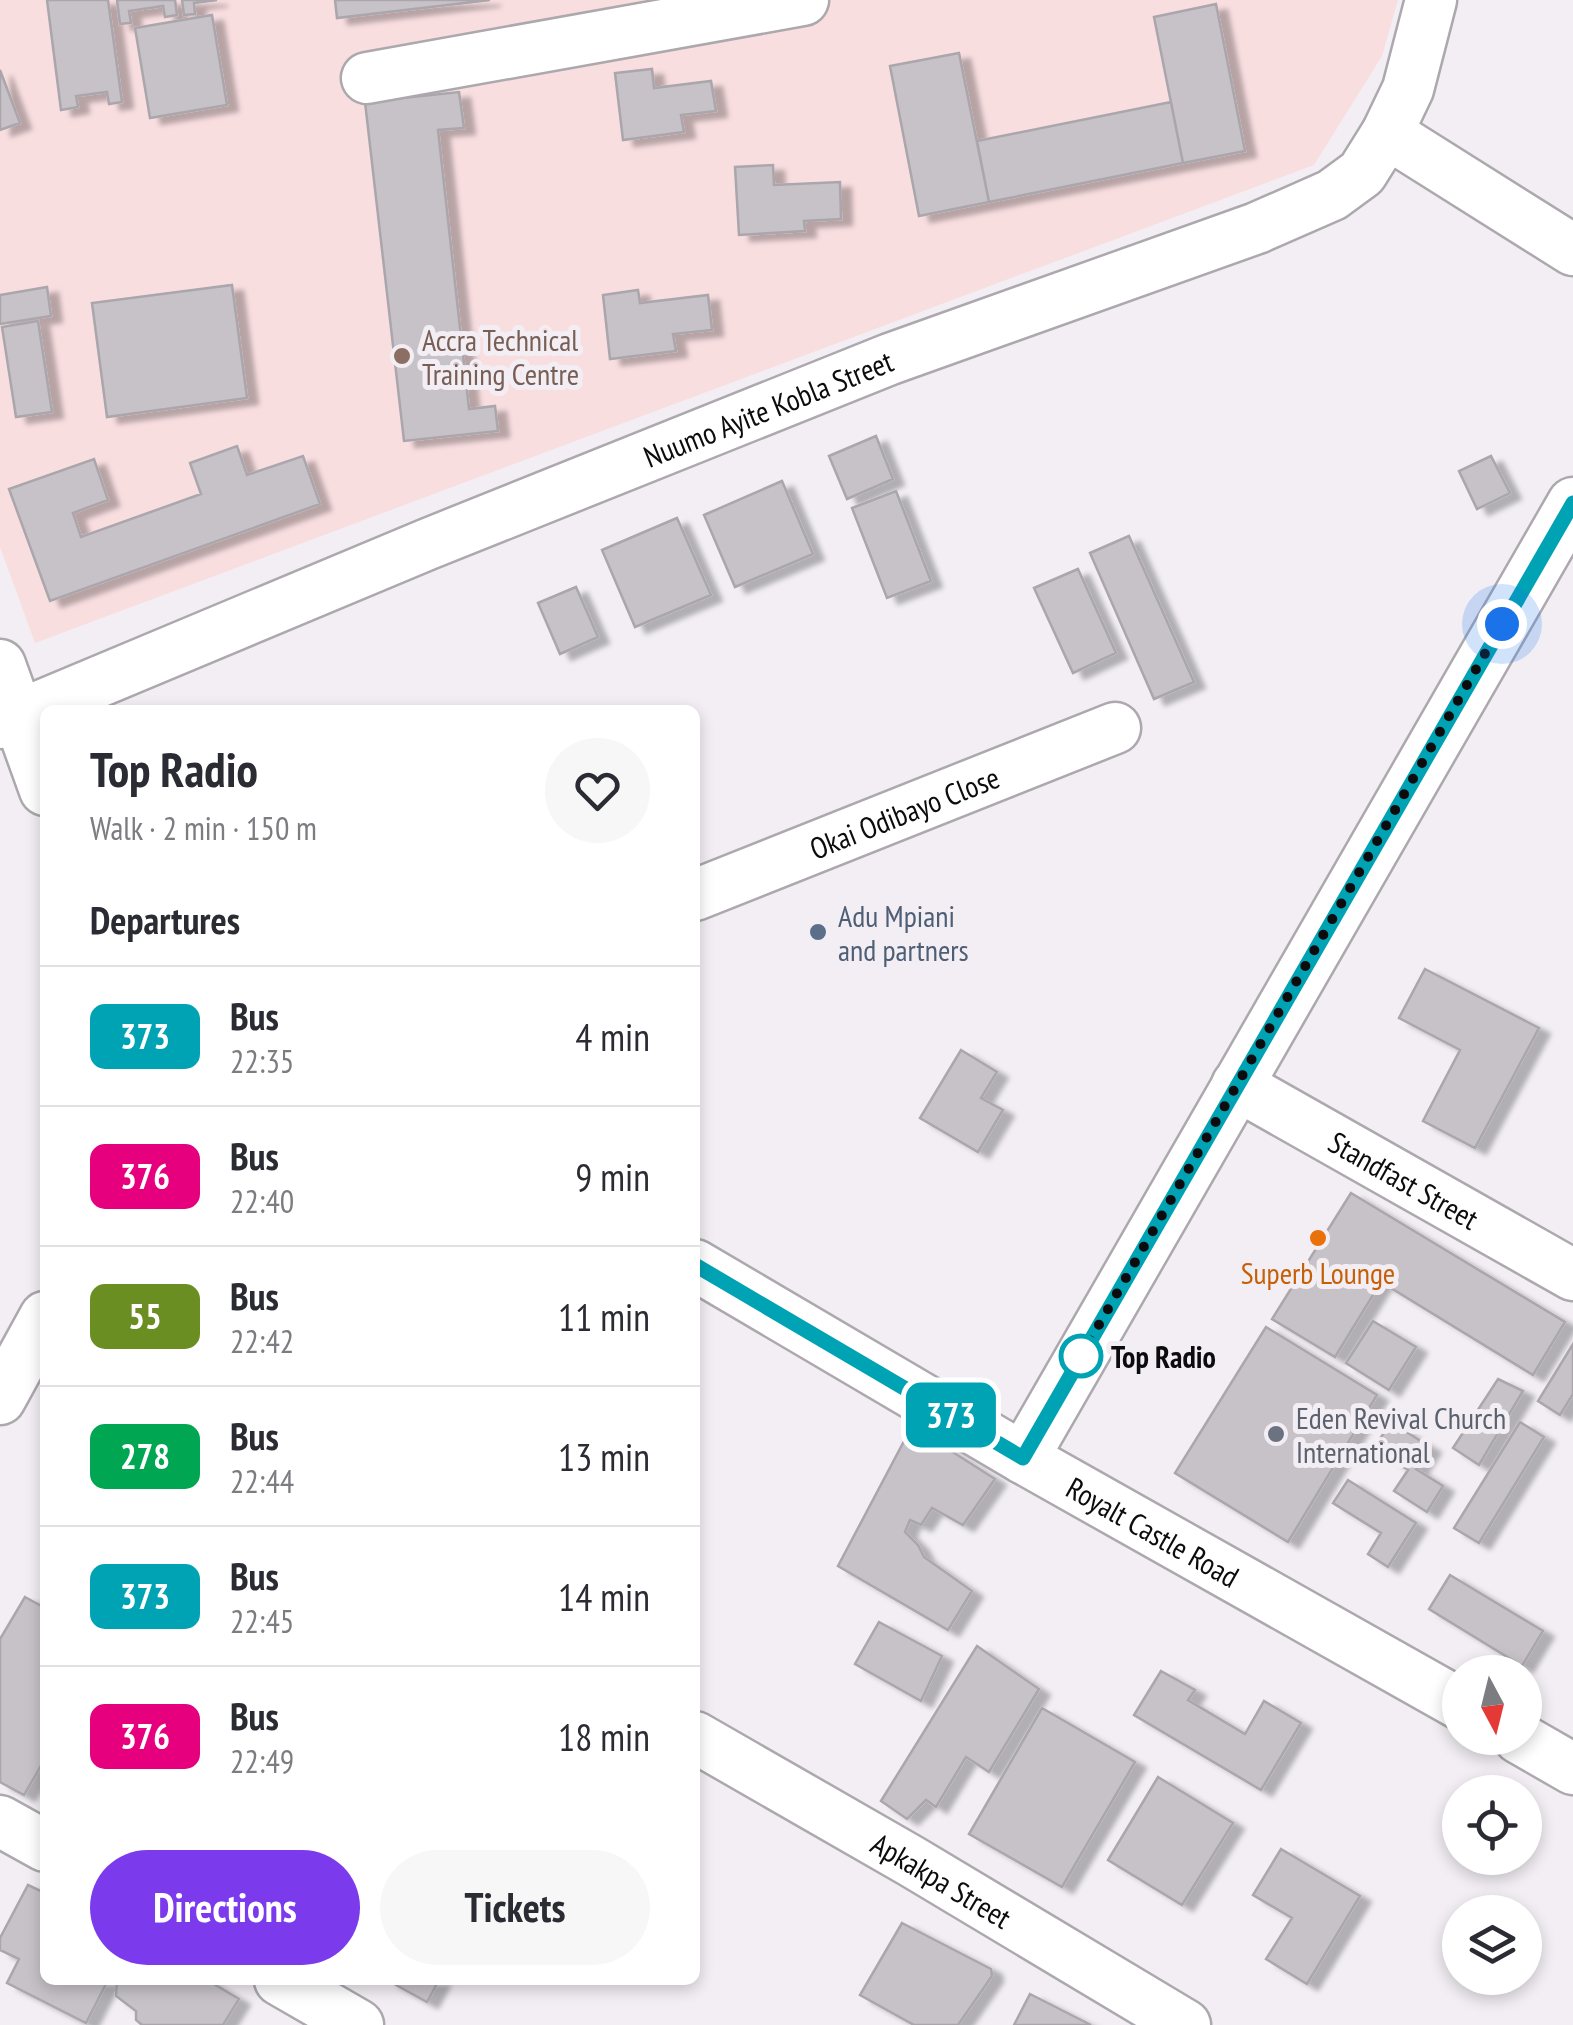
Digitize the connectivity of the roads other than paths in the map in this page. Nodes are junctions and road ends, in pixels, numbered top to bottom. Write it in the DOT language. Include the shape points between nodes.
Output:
graph roads {
  1 [pos="804,0"];
  2 [pos="1431,0"];
  3 [pos="367,78"];
  4 [pos="1387,133"];
  5 [pos="1573,250"];
  6 [pos="1573,503"];
  7 [pos="0,664"];
  8 [pos="46,705"];
  9 [pos="40,707"];
  10 [pos="10,720"];
  11 [pos="1115,728"];
  12 [pos="40,780"];
  13 [pos="700,894"];
  14 [pos="1237,1085"];
  15 [pos="700,1268"];
  16 [pos="1573,1274"];
  17 [pos="38,1346"];
  18 [pos="0,1399"];
  19 [pos="1023,1458"];
  20 [pos="1442,1694"];
  21 [pos="700,1740"];
  22 [pos="1542,1751"];
  23 [pos="1573,1769"];
  24 [pos="0,1821"];
  25 [pos="40,1843"];
  26 [pos="289,1985"];
  27 [pos="358,2025"];
  28 [pos="1185,2025"];
  1 -- 3 [label="street"];
  2 -- 4 [label="street, Nuumo Ayite Kobla Street" via="1408,89"];
  4 -- 5 [label="street"];
  4 -- 8 [label="street, Nuumo Ayite Kobla Street" via="1362,173 1257,228 890,358"];
  6 -- 14 [label="street"];
  7 -- 10 [label="street"];
  9 -- 10 [label="street, Nuumo Ayite Kobla Street"];
  10 -- 12 [label="street"];
  11 -- 13 [label="street, Okai Odibayo Close"];
  14 -- 16 [label="street, Standfast Street"];
  14 -- 19 [label="street"];
  15 -- 19 [label="street, Royalt Castle Road"];
  17 -- 18 [label="street"];
  19 -- 20 [label="street, Royalt Castle Road"];
  21 -- 28 [label="street, Apkakpa Street"];
  22 -- 23 [label="street"];
  24 -- 25 [label="street"];
  26 -- 27 [label="street"];
}
